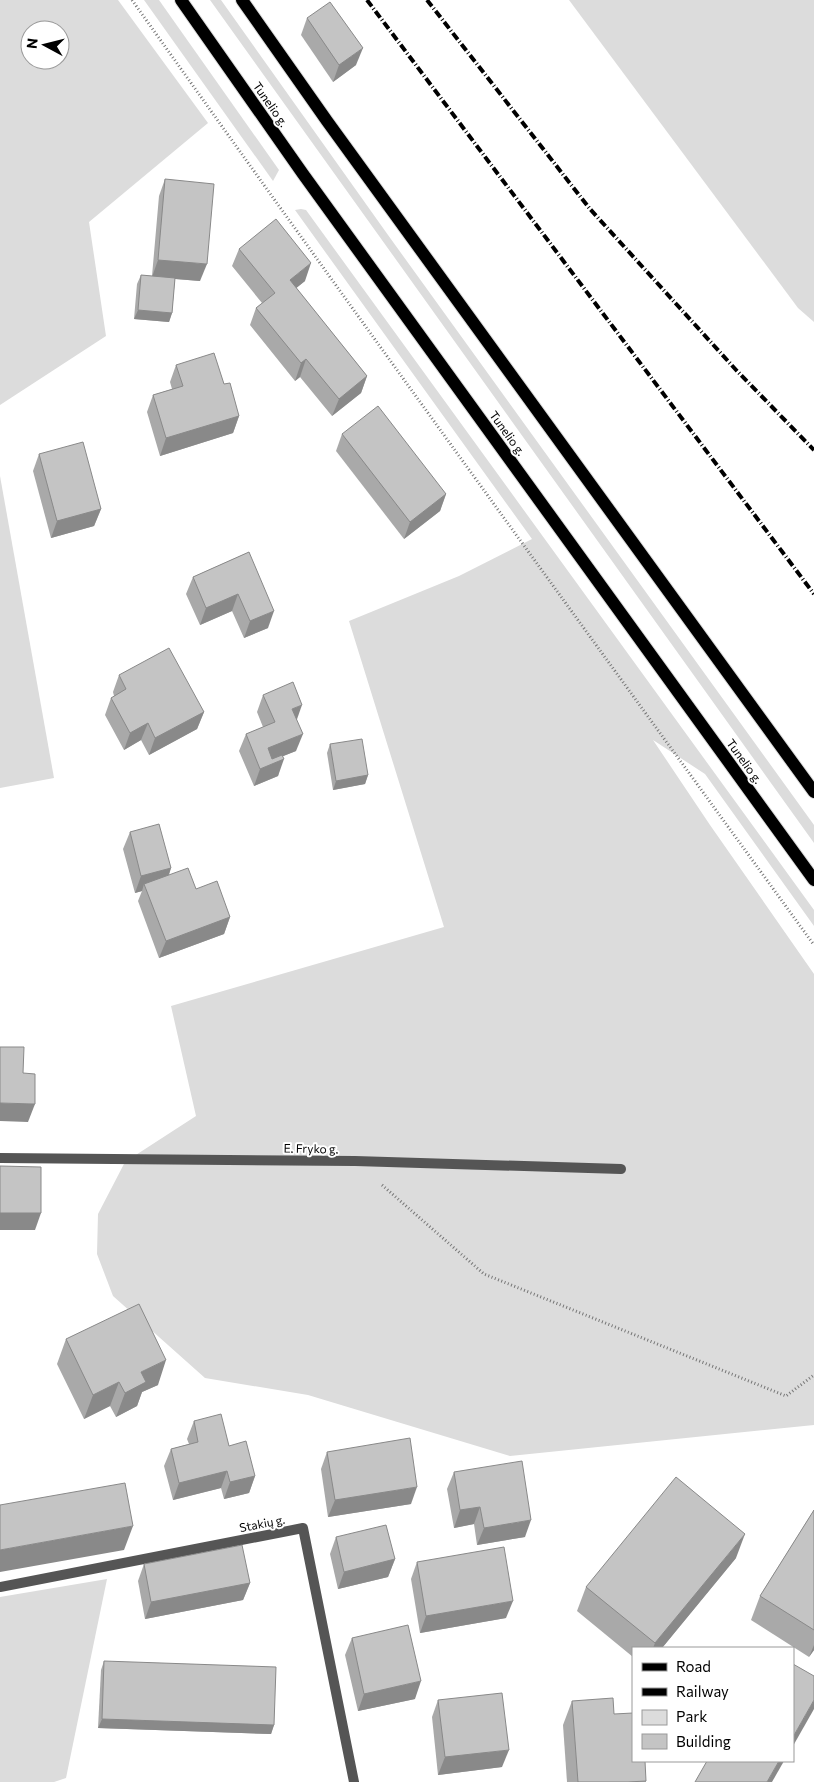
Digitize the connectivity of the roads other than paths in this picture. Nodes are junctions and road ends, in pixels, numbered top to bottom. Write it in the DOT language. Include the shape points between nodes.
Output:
graph roads {
  1 [pos="181,0"];
  2 [pos="242,0"];
  3 [pos="814,792"];
  4 [pos="814,880"];
  5 [pos="0,1158"];
  6 [pos="621,1169"];
  7 [pos="0,1587"];
  8 [pos="354,1782"];
  1 -- 4 [label="main road, Tunelio g." via="303,174"];
  2 -- 3 [label="main road"];
  5 -- 6 [label="street, E. Fryko g." via="355,1161"];
  7 -- 8 [label="street, Stakių g." via="303,1528"];
}
